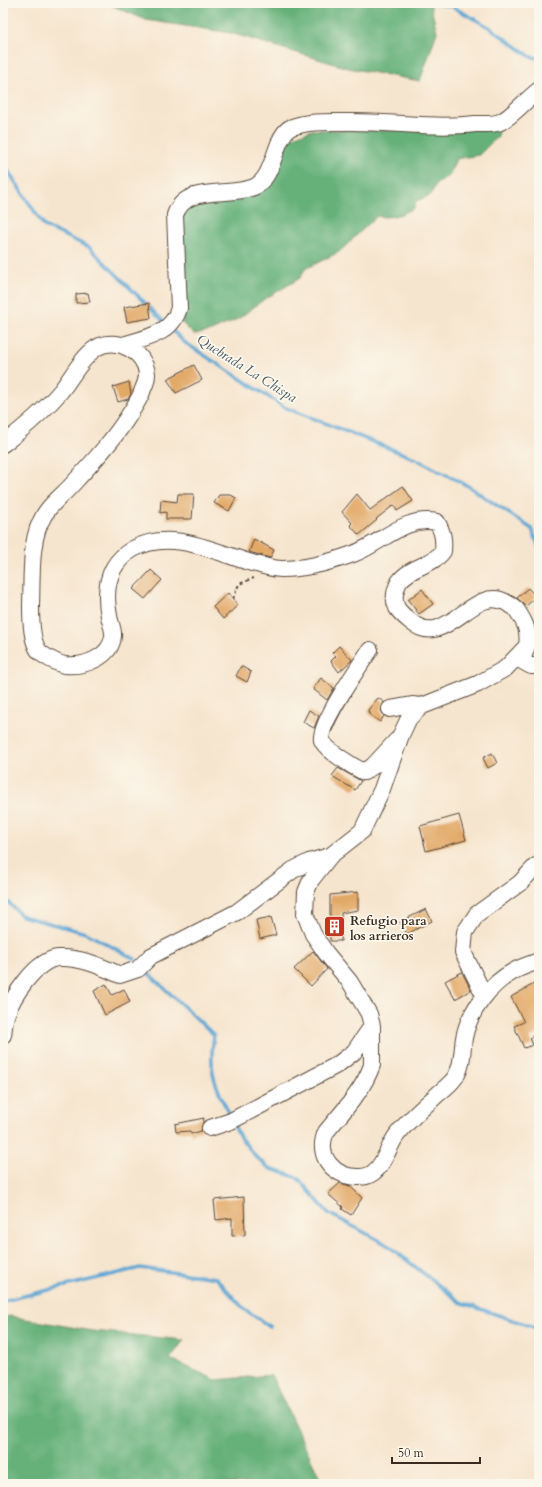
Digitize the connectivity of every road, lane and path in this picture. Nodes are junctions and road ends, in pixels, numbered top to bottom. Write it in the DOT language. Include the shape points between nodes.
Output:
graph roads {
  1 [pos="539,90"];
  2 [pos="123,346"];
  3 [pos="3,444"];
  4 [pos="254,577"];
  5 [pos="233,599"];
  6 [pos="528,646"];
  7 [pos="370,650"];
  8 [pos="539,666"];
  9 [pos="422,706"];
  10 [pos="390,709"];
  11 [pos="400,735"];
  12 [pos="330,856"];
  13 [pos="536,866"];
  14 [pos="539,961"];
  15 [pos="484,995"];
  16 [pos="372,1026"];
  17 [pos="3,1035"];
  18 [pos="210,1128"];
  1 -- 2 [label="street" via="502,122 459,126 312,122 290,128 284,134 266,175 256,187 236,192 193,195 178,206 175,215 179,308 176,317 158,334"];
  2 -- 3 [label="street" via="109,344 97,348 31,422"];
  2 -- 6 [label="street" via="135,352 143,361 147,376 143,392 118,433 48,508 39,524 35,539 31,626 40,653 62,665 79,666 104,653 111,645 113,636 106,601 106,583 115,564 132,550 156,541 183,541 282,569 319,564 354,554 395,531 429,520 437,522 443,532 443,550 432,561 405,575 399,582 394,595 398,609 418,628 435,629 450,623 481,601 493,598 503,600 516,608 525,622"];
  4 -- 5 [label="path" via="239,584"];
  6 -- 8 [label="street" via="522,661 530,666"];
  6 -- 9 [label="street" via="506,668 485,680"];
  7 -- 11 [label="street" via="327,719 322,735 323,741 328,748 364,772 373,766"];
  9 -- 10 [label="street"];
  9 -- 11 [label="street" via="408,718"];
  11 -- 12 [label="street" via="382,789 362,831"];
  12 -- 16 [label="street" via="311,880 306,892 305,914 313,934 354,989"];
  12 -- 17 [label="street" via="293,870 237,912 151,956 138,969 125,974 120,975 90,961 56,958 35,969 17,993 6,1016"];
  13 -- 15 [label="street" via="520,883 477,914 465,932 463,952"];
  14 -- 15 [label="street" via="513,972"];
  15 -- 16 [label="street" via="464,1036 461,1065 456,1076 397,1136 376,1171 368,1177 352,1177 339,1173 330,1166 322,1144 326,1132 357,1095 370,1070"];
  16 -- 18 [label="street" via="354,1052 337,1066 231,1121"];
}
